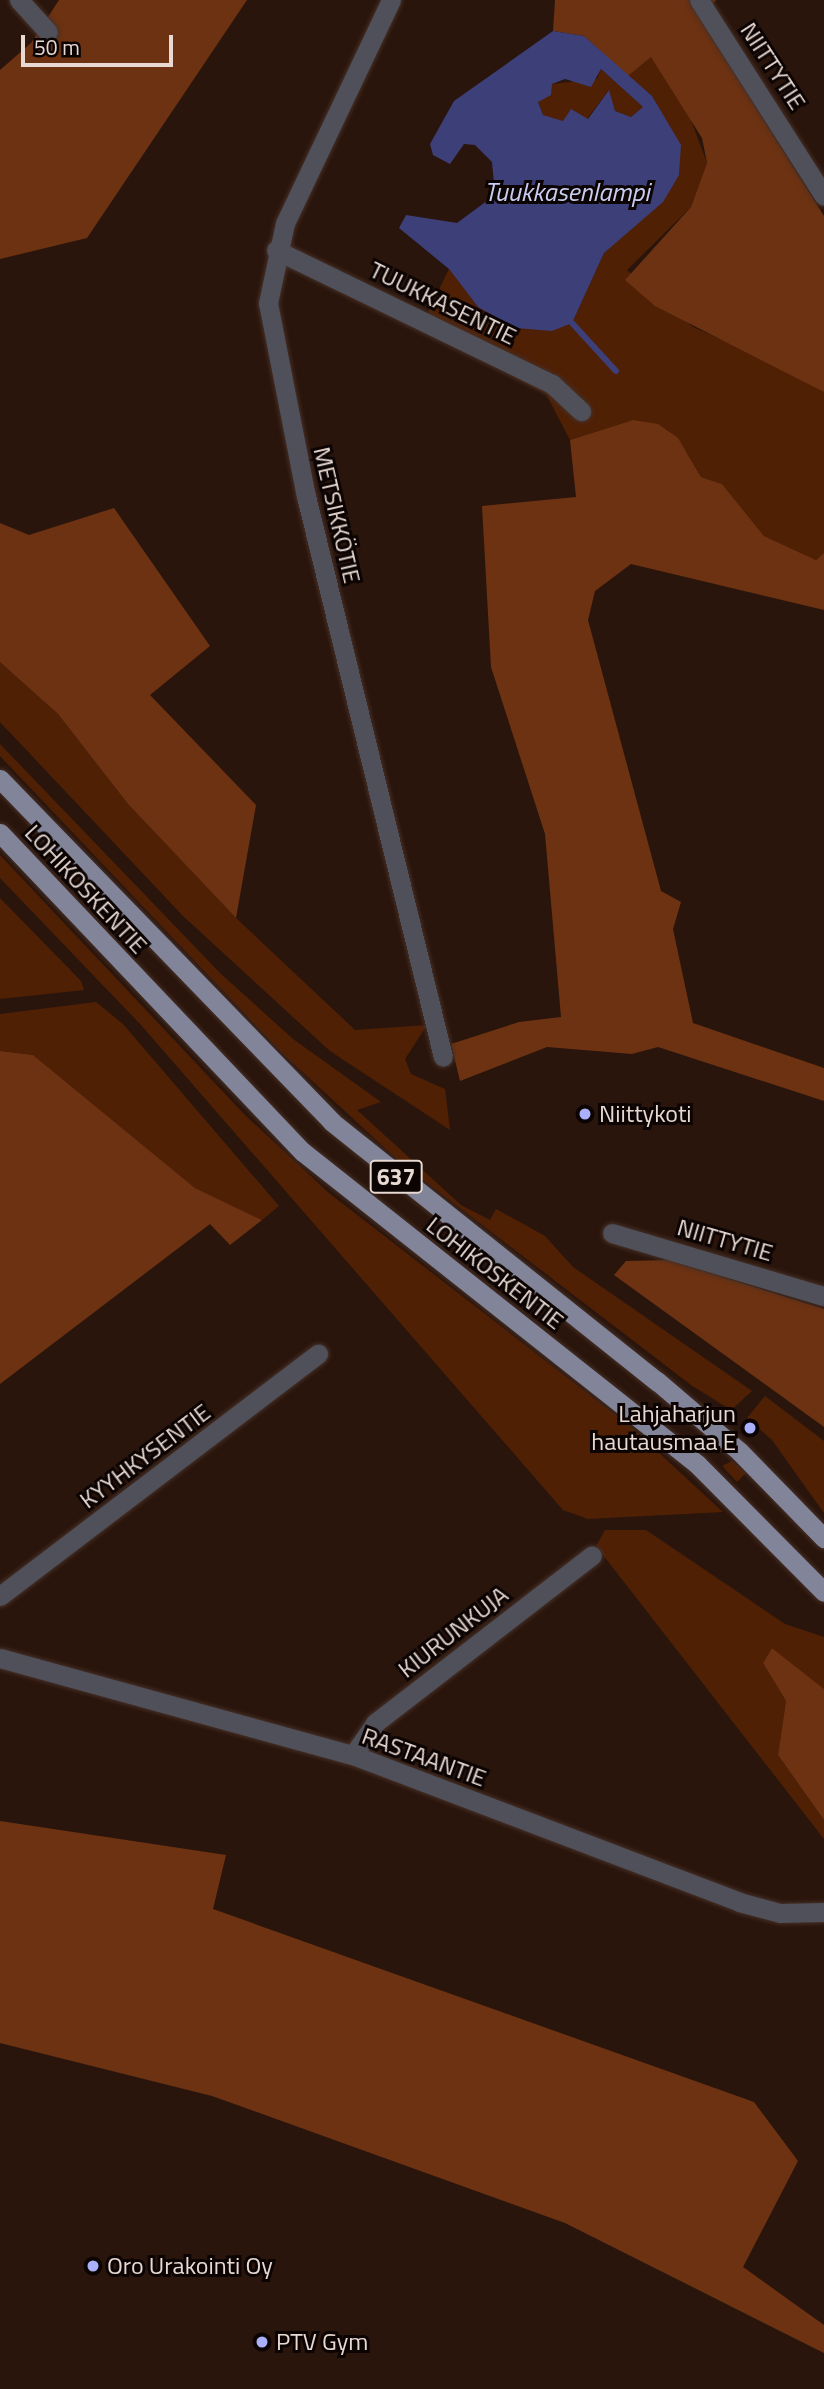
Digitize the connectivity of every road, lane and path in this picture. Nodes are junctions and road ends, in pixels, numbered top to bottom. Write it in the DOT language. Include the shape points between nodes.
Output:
graph roads {
  1 [pos="19,0"];
  2 [pos="391,0"];
  3 [pos="699,0"];
  4 [pos="48,32"];
  5 [pos="824,197"];
  6 [pos="276,250"];
  7 [pos="581,411"];
  8 [pos="0,779"];
  9 [pos="0,833"];
  10 [pos="443,1057"];
  11 [pos="612,1233"];
  12 [pos="824,1296"];
  13 [pos="318,1354"];
  14 [pos="824,1538"];
  15 [pos="592,1555"];
  16 [pos="824,1592"];
  17 [pos="0,1596"];
  18 [pos="0,1658"];
  19 [pos="353,1755"];
  20 [pos="824,1912"];
  1 -- 4 [label="street"];
  2 -- 6 [label="street, METSIKKÖTIE"];
  3 -- 5 [label="street, NIITTYTIE"];
  6 -- 7 [label="street, TUUKKASENTIE" via="542,380"];
  6 -- 10 [label="street, METSIKKÖTIE" via="270,325"];
  8 -- 14 [label="main road, LOHIKOSKENTIE / 637" via="332,1122 657,1381 739,1451"];
  9 -- 16 [label="main road, LOHIKOSKENTIE / 637" via="303,1152 697,1464"];
  11 -- 12 [label="street, NIITTYTIE"];
  13 -- 17 [label="street, KYYHKYSENTIE"];
  15 -- 19 [label="street, KIURUNKUJA" via="375,1723"];
  18 -- 19 [label="street, RASTAANTIE"];
  19 -- 20 [label="street, RASTAANTIE" via="739,1902 780,1913"];
}
